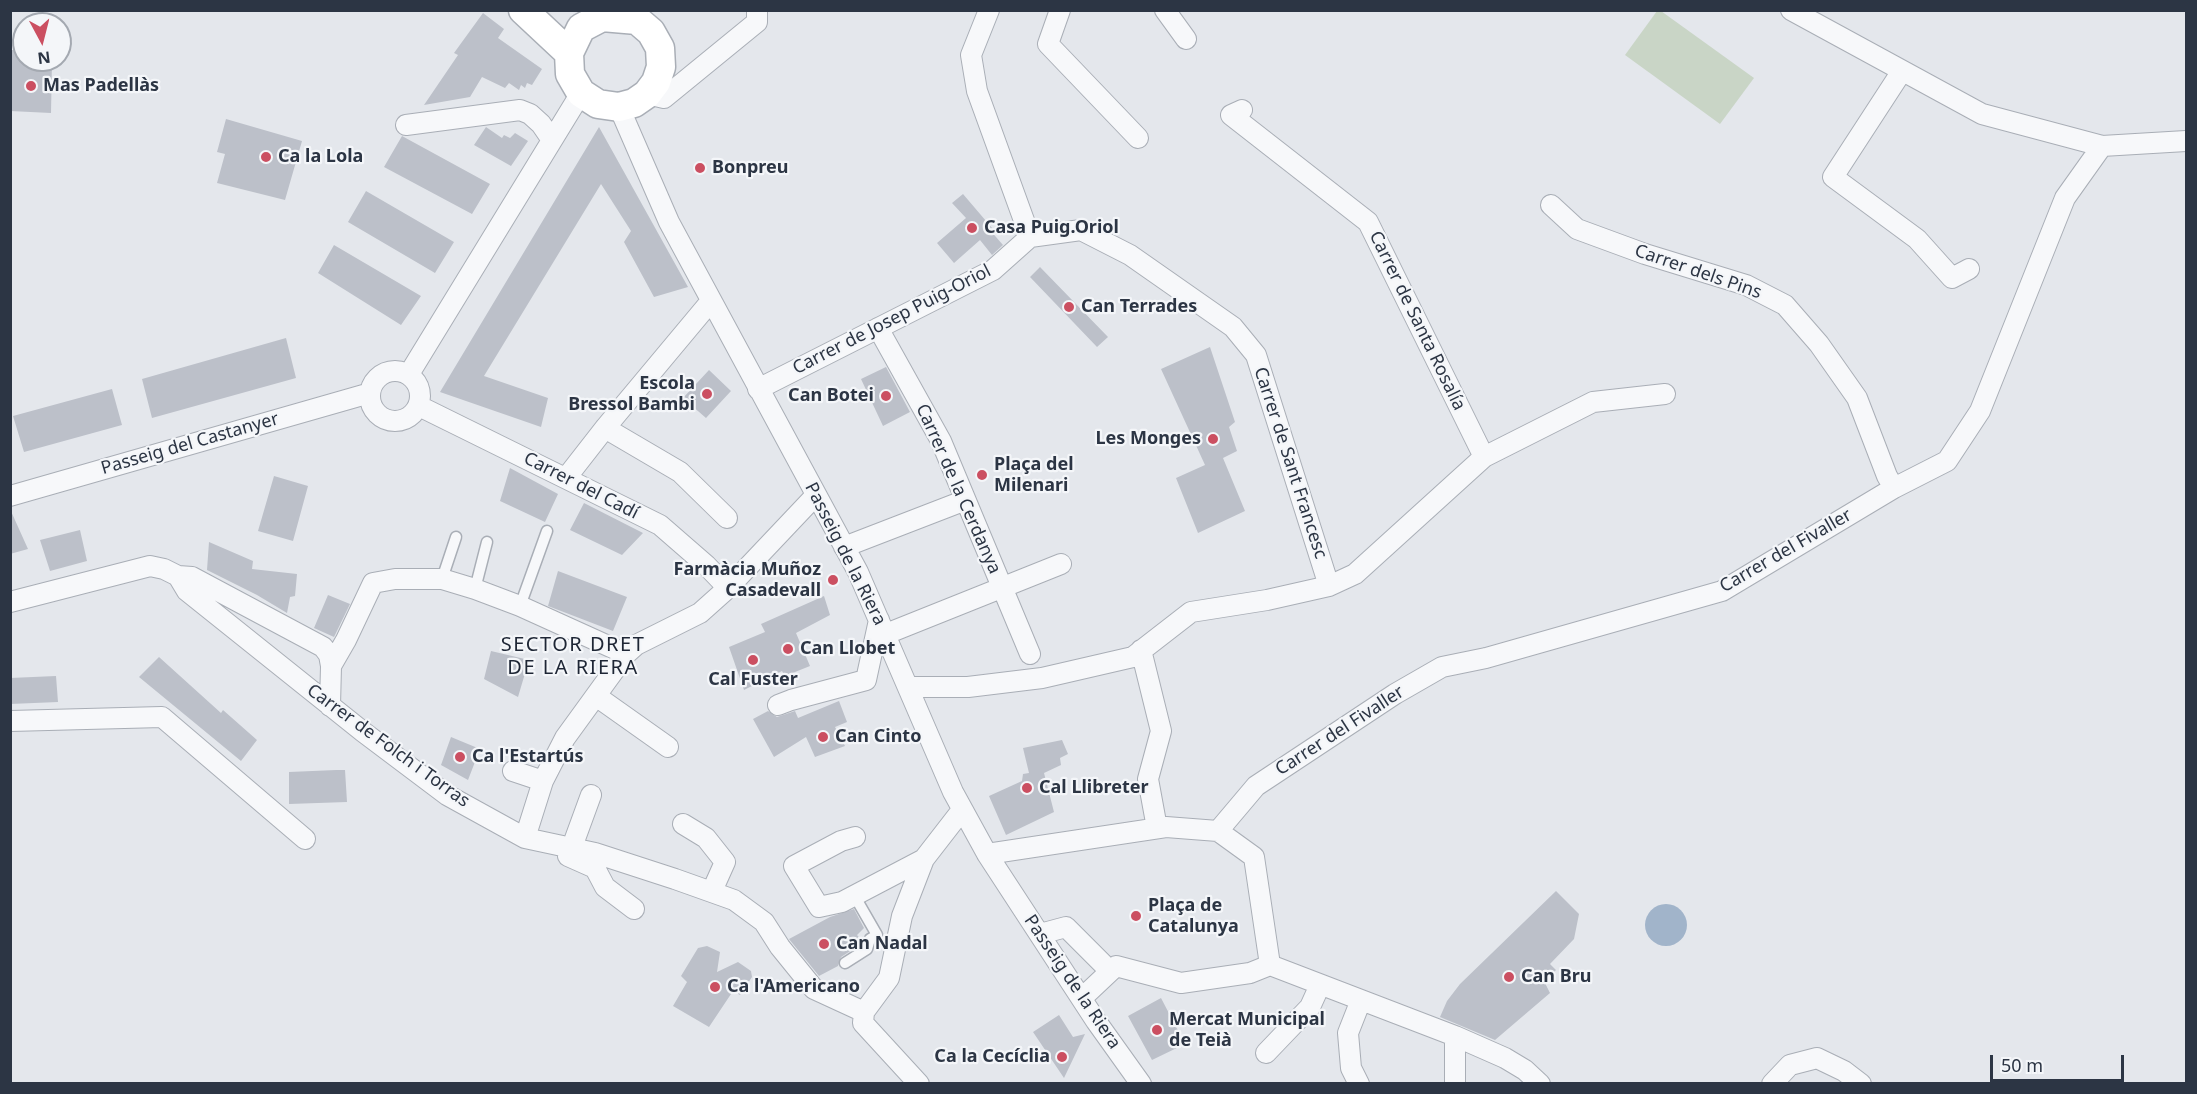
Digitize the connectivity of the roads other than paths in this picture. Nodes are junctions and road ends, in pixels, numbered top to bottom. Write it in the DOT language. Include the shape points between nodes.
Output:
graph roads {
  1 [pos="523,10"];
  2 [pos="757,10"];
  3 [pos="988,10"];
  4 [pos="1060,10"];
  5 [pos="1165,10"];
  6 [pos="1791,10"];
  7 [pos="597,14"];
  8 [pos="637,15"];
  9 [pos="1186,39"];
  10 [pos="569,53"];
  11 [pos="1902,71"];
  12 [pos="581,93"];
  13 [pos="647,94"];
  14 [pos="619,107"];
  15 [pos="1242,110"];
  16 [pos="406,125"];
  17 [pos="1138,138"];
  18 [pos="552,140"];
  19 [pos="2187,141"];
  20 [pos="2102,146"];
  21 [pos="1551,205"];
  22 [pos="1030,237"];
  23 [pos="1969,269"];
  24 [pos="711,301"];
  25 [pos="878,328"];
  26 [pos="409,374"];
  27 [pos="758,389"];
  28 [pos="370,393"];
  29 [pos="1665,394"];
  30 [pos="419,406"];
  31 [pos="605,428"];
  32 [pos="1484,458"];
  33 [pos="566,478"];
  34 [pos="1894,488"];
  35 [pos="816,495"];
  36 [pos="10,496"];
  37 [pos="958,503"];
  38 [pos="727,518"];
  39 [pos="547,531"];
  40 [pos="456,537"];
  41 [pos="487,542"];
  42 [pos="844,548"];
  43 [pos="1061,564"];
  44 [pos="177,576"];
  45 [pos="442,579"];
  46 [pos="1329,586"];
  47 [pos="1003,587"];
  48 [pos="728,588"];
  49 [pos="475,589"];
  50 [pos="10,602"];
  51 [pos="520,606"];
  52 [pos="882,627"];
  53 [pos="1141,650"];
  54 [pos="626,654"];
  55 [pos="1029,654"];
  56 [pos="331,666"];
  57 [pos="909,687"];
  58 [pos="596,696"];
  59 [pos="778,705"];
  60 [pos="330,706"];
  61 [pos="10,721"];
  62 [pos="668,747"];
  63 [pos="513,771"];
  64 [pos="543,781"];
  65 [pos="591,795"];
  66 [pos="962,810"];
  67 [pos="683,824"];
  68 [pos="1157,828"];
  69 [pos="1218,831"];
  70 [pos="855,837"];
  71 [pos="305,839"];
  72 [pos="532,840"];
  73 [pos="572,848"];
  74 [pos="987,854"];
  75 [pos="924,859"];
  76 [pos="712,891"];
  77 [pos="854,895"];
  78 [pos="634,909"];
  79 [pos="1040,934"];
  80 [pos="845,963"];
  81 [pos="1270,966"];
  82 [pos="1110,971"];
  83 [pos="1320,985"];
  84 [pos="1082,998"];
  85 [pos="1361,1000"];
  86 [pos="863,1017"];
  87 [pos="1455,1036"];
  88 [pos="1266,1053"];
  89 [pos="1138,1082"];
  90 [pos="920,1083"];
  91 [pos="1359,1083"];
  92 [pos="1455,1083"];
  93 [pos="1540,1083"];
  94 [pos="1772,1083"];
  95 [pos="1861,1083"];
  1 -- 10 [label="street"];
  2 -- 13 [label="street" via="757,22 664,98"];
  3 -- 22 [label="street" via="971,55 977,91"];
  4 -- 17 [label="street" via="1048,44"];
  5 -- 9 [label="street"];
  6 -- 11 [label="street"];
  7 -- 8 [label="street"];
  7 -- 10 [label="street" via="581,28"];
  8 -- 13 [label="street" via="660,48 661,67"];
  10 -- 12 [label="street" via="570,74"];
  11 -- 20 [label="street" via="1982,114"];
  11 -- 23 [label="street" via="1833,177 1917,239 1952,278"];
  12 -- 14 [label="street" via="598,104"];
  12 -- 18 [label="street"];
  13 -- 14 [label="street"];
  14 -- 24 [label="street, Passeig de la Riera" via="669,222"];
  15 -- 32 [label="street, Carrer de Santa Rosalía" via="1231,115 1368,222"];
  16 -- 18 [label="street" via="520,110 541,124"];
  18 -- 26 [label="street"];
  19 -- 20 [label="street"];
  20 -- 34 [label="street, Carrer del Fivaller" via="2065,198 1980,411 1947,461"];
  21 -- 34 [label="street, Carrer dels Pins" via="1577,229 1746,285 1785,305 1819,344 1857,398"];
  22 -- 25 [label="street, Carrer de Josep Puig-Oriol" via="993,270"];
  22 -- 46 [label="street, Carrer de Sant Francesc" via="1081,230 1130,255 1233,327 1256,355"];
  24 -- 27 [label="street, Passeig de la Riera"];
  24 -- 31 [label="street"];
  25 -- 27 [label="street, Carrer de Josep Puig-Oriol"];
  25 -- 47 [label="street, Carrer de la Cerdanya" via="941,441"];
  26 -- 28 [label="street" via="394,370 384,373 376,379"];
  26 -- 30 [label="street" via="420,388"];
  27 -- 35 [label="street, Passeig de la Riera"];
  28 -- 30 [label="street" via="374,410 389,420 406,418"];
  28 -- 36 [label="street, Passeig del Castanyer"];
  29 -- 32 [label="street" via="1593,402"];
  30 -- 33 [label="street, Carrer del Cadí"];
  31 -- 33 [label="street"];
  31 -- 38 [label="street" via="680,472"];
  32 -- 46 [label="street" via="1355,574"];
  33 -- 48 [label="street, Carrer del Cadí" via="660,525"];
  34 -- 69 [label="street, Carrer del Fivaller" via="1722,591 1442,667 1256,786"];
  35 -- 42 [label="street, Passeig de la Riera"];
  35 -- 48 [label="street"];
  37 -- 42 [label="street"];
  39 -- 51 [label="lane"];
  40 -- 45 [label="lane"];
  41 -- 49 [label="lane"];
  42 -- 52 [label="street, Passeig de la Riera"];
  43 -- 47 [label="street"];
  44 -- 50 [label="street" via="150,566"];
  44 -- 56 [label="street" via="192,577 323,647"];
  44 -- 60 [label="street, Carrer de Folch i Torras" via="187,591"];
  45 -- 49 [label="street"];
  45 -- 56 [label="street" via="373,583"];
  46 -- 53 [label="street" via="1191,612"];
  47 -- 52 [label="street"];
  47 -- 55 [label="street, Carrer de la Cerdanya"];
  48 -- 54 [label="street" via="700,613 636,645"];
  49 -- 51 [label="street"];
  51 -- 54 [label="street"];
  52 -- 57 [label="street, Passeig de la Riera"];
  52 -- 59 [label="street" via="866,680"];
  53 -- 57 [label="street" via="1132,657 1042,678 968,687"];
  53 -- 68 [label="street" via="1161,731 1148,779"];
  54 -- 58 [label="street"];
  56 -- 60 [label="street"];
  57 -- 66 [label="street, Passeig de la Riera"];
  58 -- 62 [label="street"];
  58 -- 64 [label="street" via="564,738"];
  60 -- 72 [label="street, Carrer de Folch i Torras" via="447,795"];
  61 -- 71 [label="street" via="162,717"];
  63 -- 64 [label="street"];
  64 -- 72 [label="street"];
  65 -- 73 [label="street"];
  66 -- 74 [label="street, Passeig de la Riera"];
  66 -- 75 [label="street"];
  67 -- 76 [label="street" via="706,838 725,862"];
  68 -- 69 [label="street"];
  68 -- 74 [label="street"];
  69 -- 81 [label="street" via="1254,857"];
  70 -- 77 [label="street" via="795,866 819,908"];
  72 -- 73 [label="street, Carrer de Folch i Torras"];
  72 -- 78 [label="street" via="596,868 605,887"];
  73 -- 76 [label="street, Carrer de Folch i Torras"];
  74 -- 79 [label="street, Passeig de la Riera"];
  75 -- 77 [label="street"];
  75 -- 86 [label="street" via="902,916 889,978"];
  76 -- 86 [label="street, Carrer de Folch i Torras" via="734,900 764,922 814,989"];
  77 -- 80 [label="lane" via="877,935 870,939 867,950"];
  79 -- 82 [label="street" via="1066,927"];
  79 -- 84 [label="street, Passeig de la Riera"];
  81 -- 82 [label="street" via="1250,973 1180,983 1116,966"];
  81 -- 83 [label="street"];
  82 -- 84 [label="street"];
  83 -- 85 [label="street"];
  83 -- 88 [label="street" via="1310,1007"];
  84 -- 89 [label="street, Passeig de la Riera"];
  85 -- 87 [label="street"];
  85 -- 91 [label="street" via="1348,1033 1351,1068"];
  86 -- 90 [label="street"];
  87 -- 92 [label="street"];
  87 -- 93 [label="street" via="1504,1058"];
  94 -- 95 [label="street" via="1790,1065 1817,1058"];
}
